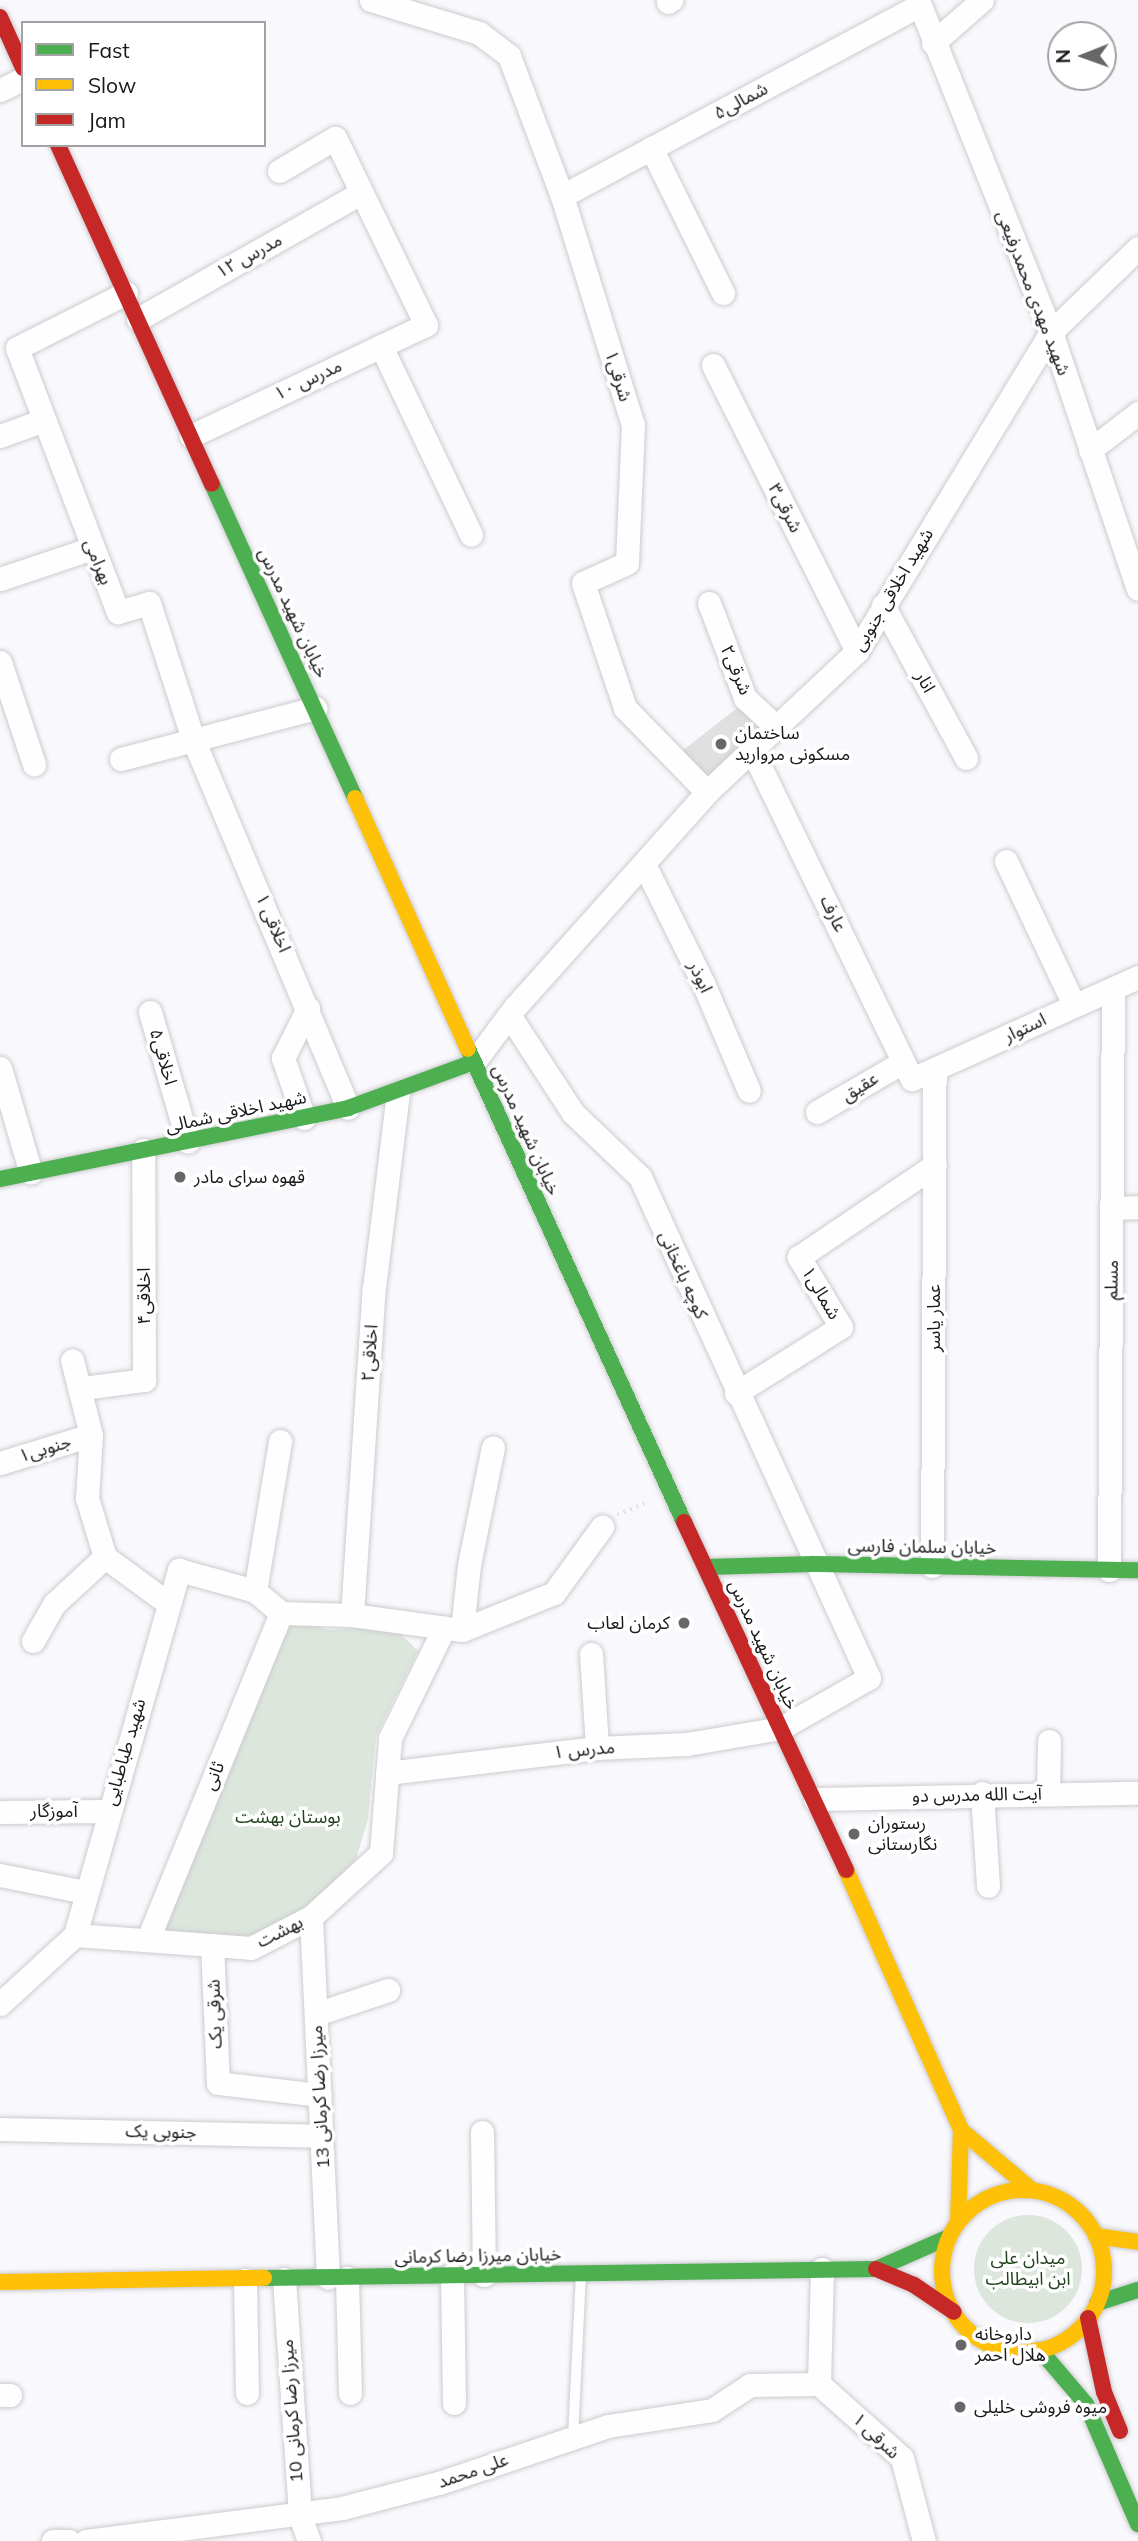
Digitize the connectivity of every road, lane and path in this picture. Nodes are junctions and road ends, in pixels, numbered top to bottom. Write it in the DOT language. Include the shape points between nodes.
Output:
graph roads {
  1 [pos="371,0"];
  2 [pos="982,0"];
  3 [pos="918,3"];
  4 [pos="0,17"];
  5 [pos="933,43"];
  6 [pos="21,64"];
  7 [pos="21,80"];
  8 [pos="0,90"];
  9 [pos="59,147"];
  10 [pos="651,148"];
  11 [pos="279,171"];
  12 [pos="359,194"];
  13 [pos="562,196"];
  14 [pos="1138,248"];
  15 [pos="126,293"];
  16 [pos="723,293"];
  17 [pos="138,318"];
  18 [pos="1051,332"];
  19 [pos="381,346"];
  20 [pos="713,365"];
  21 [pos="1138,413"];
  22 [pos="44,420"];
  23 [pos="0,436"];
  24 [pos="191,436"];
  25 [pos="1090,450"];
  26 [pos="471,534"];
  27 [pos="92,548"];
  28 [pos="0,579"];
  29 [pos="1138,589"];
  30 [pos="709,603"];
  31 [pos="883,605"];
  32 [pos="857,651"];
  33 [pos="0,662"];
  34 [pos="315,708"];
  35 [pos="776,727"];
  36 [pos="193,739"];
  37 [pos="752,750"];
  38 [pos="967,758"];
  39 [pos="121,759"];
  40 [pos="34,764"];
  41 [pos="708,792"];
  42 [pos="1006,861"];
  43 [pos="645,866"];
  44 [pos="1138,977"];
  45 [pos="1113,989"];
  46 [pos="1074,1005"];
  47 [pos="308,1008"];
  48 [pos="150,1012"];
  49 [pos="509,1015"];
  50 [pos="474,1062"];
  51 [pos="0,1068"];
  52 [pos="908,1070"];
  53 [pos="935,1070"];
  54 [pos="749,1091"];
  55 [pos="398,1093"];
  56 [pos="348,1108"];
  57 [pos="817,1112"];
  58 [pos="304,1118"];
  59 [pos="188,1142"];
  60 [pos="143,1150"];
  61 [pos="935,1165"];
  62 [pos="32,1173"];
  63 [pos="0,1179"];
  64 [pos="1112,1208"];
  65 [pos="1138,1208"];
  66 [pos="72,1360"];
  67 [pos="83,1388"];
  68 [pos="736,1393"];
  69 [pos="91,1435"];
  70 [pos="280,1441"];
  71 [pos="493,1447"];
  72 [pos="0,1463"];
  73 [pos="670,1493"];
  74 [pos="602,1527"];
  75 [pos="105,1557"];
  76 [pos="813,1564"];
  77 [pos="932,1566"];
  78 [pos="706,1567"];
  79 [pos="1109,1570"];
  80 [pos="1138,1570"];
  81 [pos="255,1591"];
  82 [pos="169,1604"];
  83 [pos="281,1613"];
  84 [pos="352,1615"];
  85 [pos="453,1629"];
  86 [pos="33,1641"];
  87 [pos="591,1654"];
  88 [pos="781,1728"];
  89 [pos="1048,1741"];
  90 [pos="597,1748"];
  91 [pos="387,1773"];
  92 [pos="982,1793"];
  93 [pos="1138,1793"];
  94 [pos="1048,1794"];
  95 [pos="815,1799"];
  96 [pos="108,1811"];
  97 [pos="0,1812"];
  98 [pos="0,1875"];
  99 [pos="988,1886"];
  100 [pos="85,1892"];
  101 [pos="312,1916"];
  102 [pos="75,1935"];
  103 [pos="148,1939"];
  104 [pos="212,1944"];
  105 [pos="388,1990"];
  106 [pos="0,2004"];
  107 [pos="316,2014"];
  108 [pos="319,2095"];
  109 [pos="0,2129"];
  110 [pos="961,2130"];
  111 [pos="482,2132"];
  112 [pos="321,2136"];
  113 [pos="1032,2190"];
  114 [pos="958,2222"];
  115 [pos="1096,2236"];
  116 [pos="949,2237"];
  117 [pos="1138,2242"];
  118 [pos="822,2269"];
  119 [pos="876,2269"];
  120 [pos="581,2273"];
  121 [pos="452,2275"];
  122 [pos="484,2275"];
  123 [pos="337,2278"];
  124 [pos="284,2279"];
  125 [pos="246,2280"];
  126 [pos="0,2282"];
  127 [pos="1138,2290"];
  128 [pos="1097,2303"];
  129 [pos="954,2312"];
  130 [pos="1088,2318"];
  131 [pos="1040,2350"];
  132 [pos="819,2384"];
  133 [pos="247,2393"];
  134 [pos="350,2393"];
  135 [pos="454,2403"];
  136 [pos="573,2437"];
  137 [pos="1128,2451"];
  138 [pos="300,2516"];
  139 [pos="1138,2524"];
  140 [pos="206,2532"];
  141 [pos="86,2541"];
  142 [pos="309,2541"];
  143 [pos="924,2541"];
  1 -- 13 [label="street, شرقی۱" via="479,33 509,56"];
  2 -- 5 [label="street"];
  3 -- 5 [label="street, شهید مهدی محمدرفیعی"];
  3 -- 10 [label="street, شمالی۵"];
  4 -- 6 [label="main road"];
  5 -- 18 [label="street, شهید مهدی محمدرفیعی"];
  7 -- 8 [label="street"];
  9 -- 15 [label="main road, خیابان شهید مدرس"];
  10 -- 13 [label="street, شمالی۵"];
  10 -- 16 [label="street"];
  11 -- 12 [label="street" via="335,138"];
  12 -- 17 [label="street, مدرس ۱۲"];
  12 -- 19 [label="street, مدرس ۱۰" via="426,325"];
  13 -- 41 [label="street, شرقی۱" via="633,425 627,563 583,583 625,708"];
  14 -- 18 [label="street, شهید اخلاقی جنوبی"];
  15 -- 17 [label="main road, خیابان شهید مدرس"];
  15 -- 22 [label="street, بهرامی" via="17,348"];
  17 -- 24 [label="main road, خیابان شهید مدرس"];
  18 -- 25 [label="street, شهید مهدی محمدرفیعی"];
  18 -- 31 [label="street, شهید اخلاقی جنوبی"];
  19 -- 24 [label="street, مدرس ۱۰"];
  19 -- 26 [label="street"];
  20 -- 32 [label="street, شرقی۳"];
  21 -- 25 [label="street"];
  22 -- 23 [label="street"];
  22 -- 27 [label="street, بهرامی"];
  24 -- 34 [label="main road, خیابان شهید مدرس"];
  25 -- 29 [label="street, شهید مهدی محمدرفیعی"];
  27 -- 28 [label="street"];
  27 -- 36 [label="street, بهرامی" via="118,612 149,603"];
  30 -- 35 [label="street, شرقی۲" via="745,698"];
  31 -- 32 [label="street, شهید اخلاقی جنوبی"];
  31 -- 38 [label="street, انار"];
  32 -- 35 [label="street, شهید اخلاقی جنوبی"];
  33 -- 40 [label="street"];
  34 -- 36 [label="street"];
  34 -- 50 [label="main road, خیابان شهید مدرس"];
  35 -- 37 [label="street, شهید اخلاقی جنوبی"];
  36 -- 39 [label="street"];
  36 -- 47 [label="street, اخلاقی ۱"];
  37 -- 41 [label="street, شهید اخلاقی جنوبی"];
  37 -- 52 [label="street, عارف"];
  41 -- 43 [label="street, شهید اخلاقی جنوبی"];
  42 -- 46 [label="street"];
  43 -- 49 [label="street, شهید اخلاقی جنوبی"];
  43 -- 54 [label="street, ابوذر" via="703,983"];
  44 -- 45 [label="street, استوار"];
  45 -- 46 [label="street, استوار"];
  45 -- 64 [label="street, مسلم"];
  46 -- 53 [label="street, استوار"];
  47 -- 56 [label="street, اخلاقی ۱"];
  47 -- 58 [label="street" via="283,1058"];
  48 -- 59 [label="street, اخلاقی۵"];
  49 -- 50 [label="street, شهید اخلاقی جنوبی"];
  49 -- 68 [label="street, کوچه باغخانی" via="573,1113 639,1177"];
  50 -- 55 [label="main road, شهید اخلاقی شمالی"];
  50 -- 73 [label="main road, خیابان شهید مدرس"];
  51 -- 62 [label="street"];
  52 -- 53 [label="street, استوار"];
  52 -- 57 [label="street, عقیق"];
  53 -- 61 [label="street, عمار یاسر"];
  55 -- 56 [label="main road, شهید اخلاقی شمالی"];
  55 -- 84 [label="street, اخلاقی۲" via="374,1288"];
  56 -- 58 [label="main road, شهید اخلاقی شمالی"];
  58 -- 59 [label="main road, شهید اخلاقی شمالی"];
  59 -- 60 [label="main road, شهید اخلاقی شمالی"];
  60 -- 62 [label="main road, شهید اخلاقی شمالی"];
  60 -- 67 [label="street, اخلاقی۴" via="144,1380"];
  61 -- 68 [label="street, شمالی۱" via="799,1257 841,1327"];
  61 -- 77 [label="street, عمار یاسر"];
  62 -- 63 [label="main road, شهید اخلاقی شمالی"];
  64 -- 65 [label="street"];
  64 -- 79 [label="street, مسلم"];
  66 -- 67 [label="street"];
  67 -- 69 [label="street"];
  68 -- 76 [label="street, کوچه باغخانی"];
  69 -- 72 [label="street, جنوبی۱"];
  69 -- 75 [label="street" via="87,1498"];
  70 -- 81 [label="street"];
  71 -- 85 [label="street"];
  73 -- 74 [label="path" via="613,1516"];
  73 -- 78 [label="main road, خیابان شهید مدرس"];
  74 -- 85 [label="street" via="554,1593"];
  75 -- 82 [label="street"];
  75 -- 86 [label="street" via="54,1604"];
  76 -- 77 [label="main road, خیابان سلمان فارسی"];
  76 -- 78 [label="main road, خیابان سلمان فارسی"];
  76 -- 88 [label="street, مدرس ۱" via="869,1678"];
  77 -- 79 [label="main road, خیابان سلمان فارسی"];
  78 -- 88 [label="main road, خیابان شهید مدرس"];
  79 -- 80 [label="main road, خیابان سلمان فارسی"];
  81 -- 82 [label="street, شهید طباطبایی" via="179,1570"];
  81 -- 83 [label="street"];
  82 -- 96 [label="street, شهید طباطبایی"];
  83 -- 84 [label="street"];
  83 -- 103 [label="street, ثانی"];
  84 -- 85 [label="street"];
  85 -- 91 [label="street, بهشت" via="390,1738"];
  87 -- 90 [label="street"];
  88 -- 90 [label="street, مدرس ۱" via="687,1744"];
  88 -- 95 [label="main road, خیابان شهید مدرس"];
  89 -- 94 [label="street"];
  90 -- 91 [label="street, مدرس ۱"];
  91 -- 101 [label="street, بهشت" via="381,1853"];
  92 -- 94 [label="street, آیت الله مدرس دو"];
  92 -- 95 [label="street, آیت الله مدرس دو"];
  92 -- 99 [label="street"];
  93 -- 94 [label="street, آیت الله مدرس دو"];
  95 -- 110 [label="main road, خیابان شهید مدرس"];
  96 -- 97 [label="street, آموزگار"];
  96 -- 100 [label="street, شهید طباطبایی"];
  98 -- 100 [label="street"];
  100 -- 102 [label="street, شهید طباطبایی"];
  101 -- 104 [label="street, بهشت" via="251,1948"];
  101 -- 107 [label="street, میرزا رضا کرمانی 13"];
  102 -- 103 [label="street, بهشت"];
  102 -- 106 [label="street"];
  103 -- 104 [label="street, بهشت"];
  104 -- 108 [label="street, شرقی یک" via="218,2083"];
  105 -- 107 [label="street"];
  107 -- 108 [label="street, میرزا رضا کرمانی 13"];
  108 -- 112 [label="street, میرزا رضا کرمانی 13"];
  109 -- 112 [label="street, جنوبی یک"];
  110 -- 113 [label="main road, خیابان شهید مدرس"];
  110 -- 114 [label="main road, خیابان شهید مدرس"];
  111 -- 122 [label="street"];
  112 -- 123 [label="street, میرزا رضا کرمانی 13"];
  113 -- 114 [label="main road" via="999,2193 970,2209"];
  113 -- 115 [label="main road" via="1070,2205"];
  114 -- 116 [label="main road"];
  115 -- 117 [label="main road"];
  115 -- 128 [label="main road" via="1103,2258"];
  116 -- 119 [label="main road, خیابان میرزا رضا کرمانی"];
  116 -- 129 [label="main road" via="942,2275"];
  118 -- 119 [label="main road, خیابان میرزا رضا کرمانی"];
  118 -- 120 [label="main road, خیابان میرزا رضا کرمانی"];
  118 -- 132 [label="street"];
  119 -- 129 [label="main road" via="914,2285"];
  120 -- 122 [label="main road, خیابان میرزا رضا کرمانی"];
  120 -- 136 [label="lane"];
  121 -- 122 [label="main road, خیابان میرزا رضا کرمانی"];
  121 -- 123 [label="main road, خیابان میرزا رضا کرمانی"];
  121 -- 135 [label="street"];
  123 -- 124 [label="main road, خیابان میرزا رضا کرمانی"];
  123 -- 134 [label="street, میرزا رضا کرمانی 13"];
  124 -- 125 [label="main road, خیابان میرزا رضا کرمانی"];
  124 -- 138 [label="street, میرزا رضا کرمانی 10"];
  125 -- 126 [label="main road, خیابان میرزا رضا کرمانی"];
  125 -- 133 [label="street"];
  127 -- 128 [label="main road"];
  128 -- 130 [label="main road"];
  129 -- 131 [label="main road" via="972,2334 997,2348"];
  130 -- 131 [label="main road" via="1067,2339"];
  130 -- 137 [label="main road" via="1104,2392"];
  131 -- 139 [label="main road" via="1086,2404"];
  132 -- 136 [label="street, علی محمد" via="750,2385 712,2410 645,2418"];
  132 -- 143 [label="street, شرقی ۱" via="902,2458"];
  136 -- 138 [label="street, علی محمد" via="439,2483"];
  138 -- 140 [label="street, علی محمد"];
  138 -- 142 [label="street, میرزا رضا کرمانی 10"];
  140 -- 141 [label="street, علی محمد"];
}
